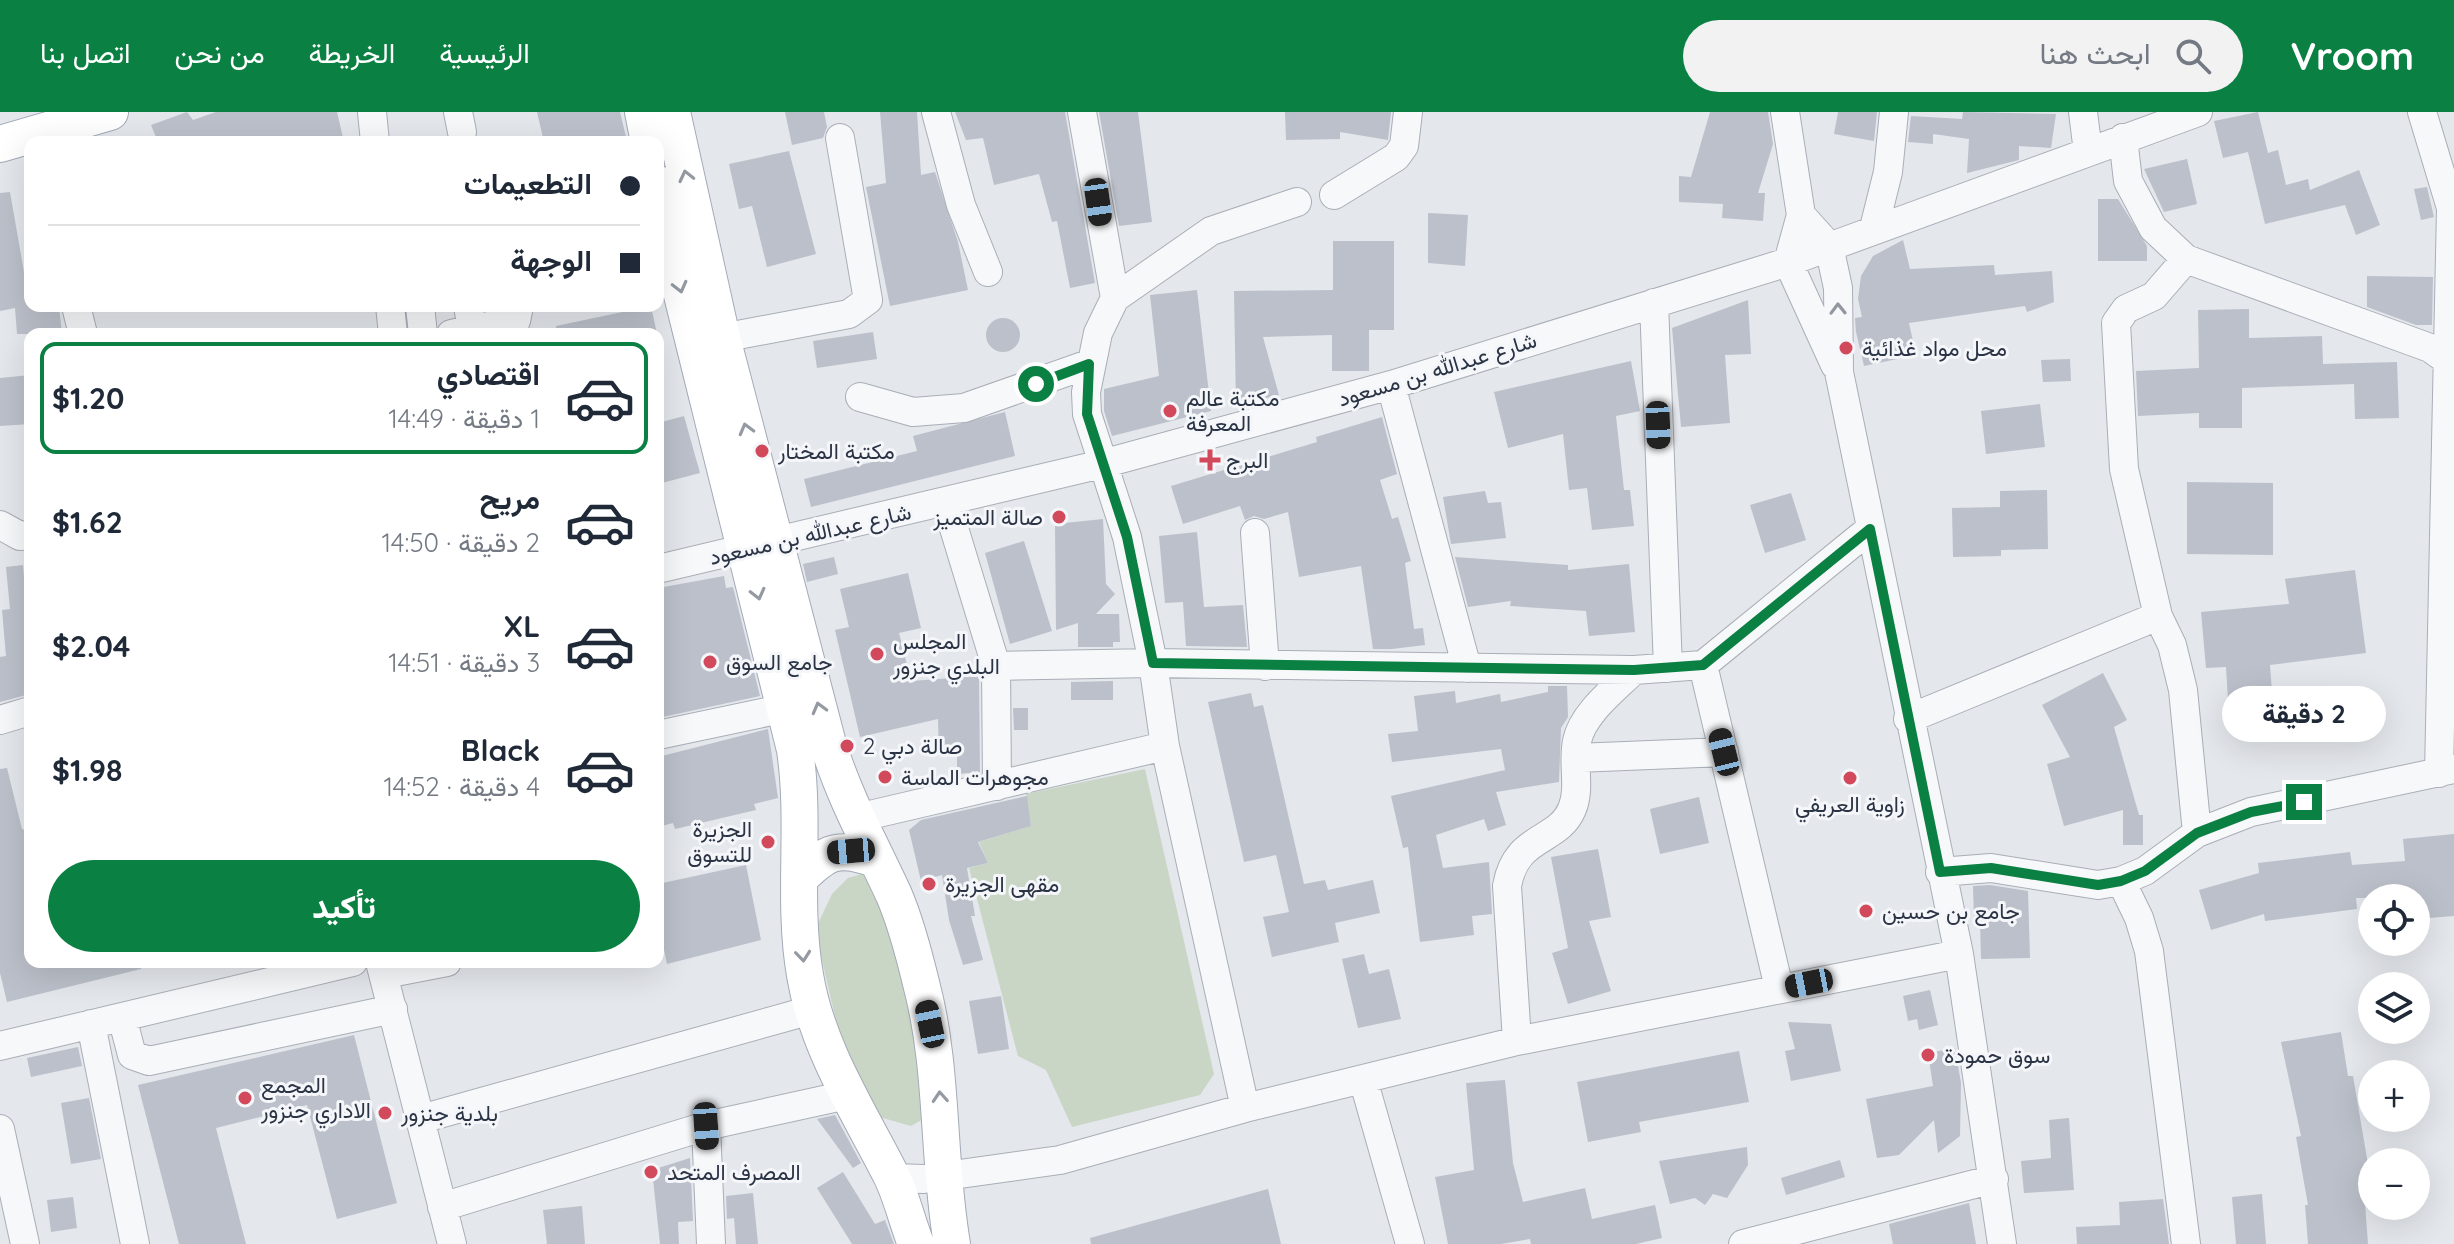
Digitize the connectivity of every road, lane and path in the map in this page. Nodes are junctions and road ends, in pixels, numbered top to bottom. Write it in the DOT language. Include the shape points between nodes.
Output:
graph roads {
  1 [pos="110,112"];
  2 [pos="372,112"];
  3 [pos="643,112"];
  4 [pos="672,112"];
  5 [pos="936,112"];
  6 [pos="1082,112"];
  7 [pos="1408,112"];
  8 [pos="1785,112"];
  9 [pos="1894,112"];
  10 [pos="2083,112"];
  11 [pos="2198,112"];
  12 [pos="2422,112"];
  13 [pos="0,123"];
  14 [pos="26,134"];
  15 [pos="374,136"];
  16 [pos="648,136"];
  17 [pos="840,138"];
  18 [pos="2123,138"];
  19 [pos="2088,152"];
  20 [pos="1334,195"];
  21 [pos="1297,202"];
  22 [pos="664,213"];
  23 [pos="1801,215"];
  24 [pos="1874,228"];
  25 [pos="1829,246"];
  26 [pos="2186,259"];
  27 [pos="1788,262"];
  28 [pos="988,272"];
  29 [pos="1115,298"];
  30 [pos="1654,303"];
  31 [pos="518,312"];
  32 [pos="464,323"];
  33 [pos="722,338"];
  34 [pos="1089,364"];
  35 [pos="2450,364"];
  36 [pos="1839,372"];
  37 [pos="1391,385"];
  38 [pos="860,397"];
  39 [pos="1102,464"];
  40 [pos="946,502"];
  41 [pos="0,525"];
  42 [pos="1870,529"];
  43 [pos="1255,533"];
  44 [pos="24,536"];
  45 [pos="762,546"];
  46 [pos="664,568"];
  47 [pos="2158,616"];
  48 [pos="1153,663"];
  49 [pos="1703,665"];
  50 [pos="996,666"];
  51 [pos="1265,666"];
  52 [pos="1467,668"];
  53 [pos="1668,668"];
  54 [pos="1634,670"];
  55 [pos="786,708"];
  56 [pos="24,713"];
  57 [pos="1908,719"];
  58 [pos="0,720"];
  59 [pos="664,734"];
  60 [pos="1165,746"];
  61 [pos="1724,752"];
  62 [pos="1576,758"];
  63 [pos="2446,771"];
  64 [pos="997,786"];
  65 [pos="857,818"];
  66 [pos="2197,833"];
  67 [pos="875,859"];
  68 [pos="1940,872"];
  69 [pos="800,878"];
  70 [pos="2121,881"];
  71 [pos="1959,954"];
  72 [pos="328,968"];
  73 [pos="383,968"];
  74 [pos="1779,988"];
  75 [pos="393,1009"];
  76 [pos="815,1009"];
  77 [pos="122,1017"];
  78 [pos="91,1024"];
  79 [pos="1517,1041"];
  80 [pos="0,1046"];
  81 [pos="1363,1079"];
  82 [pos="847,1095"];
  83 [pos="1245,1108"];
  84 [pos="421,1119"];
  85 [pos="706,1126"];
  86 [pos="0,1129"];
  87 [pos="946,1175"];
  88 [pos="893,1178"];
  89 [pos="1994,1179"];
  90 [pos="442,1207"];
  91 [pos="444,1242"];
  92 [pos="25,1244"];
  93 [pos="135,1244"];
  94 [pos="711,1244"];
  95 [pos="916,1244"];
  96 [pos="952,1244"];
  97 [pos="1410,1244"];
  98 [pos="1743,1244"];
  99 [pos="2002,1244"];
  100 [pos="2186,1244"];
  1 -- 14 [label="main road"];
  2 -- 15 [label="street"];
  3 -- 16 [label="main road"];
  33 -- 4 [label="main road, one-way"];
  5 -- 28 [label="street" via="961,205"];
  6 -- 29 [label="street"];
  7 -- 20 [label="street" via="1404,146 1396,157"];
  8 -- 23 [label="street"];
  9 -- 24 [label="street" via="1888,172"];
  10 -- 19 [label="street"];
  11 -- 18 [label="street, شارع عبدالله بن مسعود"];
  12 -- 35 [label="street" via="2451,208"];
  13 -- 14 [label="main road"];
  17 -- 33 [label="street" via="868,300 849,314"];
  18 -- 19 [label="street, شارع عبدالله بن مسعود"];
  18 -- 26 [label="street" via="2128,181 2153,228"];
  19 -- 24 [label="street, شارع عبدالله بن مسعود"];
  21 -- 29 [label="street" via="1211,231"];
  22 -- 45 [label="main road, one-way" via="677,275"];
  23 -- 25 [label="street"];
  23 -- 27 [label="street"];
  24 -- 25 [label="street, شارع عبدالله بن مسعود"];
  25 -- 27 [label="street, شارع عبدالله بن مسعود"];
  36 -- 25 [label="street, one-way" via="1838,288"];
  26 -- 35 [label="street" via="2430,348"];
  26 -- 47 [label="street" via="2154,296 2126,309 2116,323 2124,469"];
  27 -- 30 [label="street, شارع عبدالله بن مسعود"];
  27 -- 36 [label="street"];
  29 -- 34 [label="street"];
  30 -- 37 [label="street, شارع عبدالله بن مسعود"];
  30 -- 53 [label="street"];
  31 -- 32 [label="street" via="516,321"];
  45 -- 33 [label="main road, one-way"];
  34 -- 38 [label="street" via="964,408 913,412"];
  34 -- 39 [label="street" via="1087,414"];
  35 -- 63 [label="street"];
  36 -- 42 [label="street"];
  37 -- 39 [label="street, شارع عبدالله بن مسعود"];
  37 -- 52 [label="street"];
  39 -- 40 [label="street, شارع عبدالله بن مسعود"];
  39 -- 48 [label="street" via="1127,537"];
  40 -- 45 [label="street, شارع عبدالله بن مسعود"];
  40 -- 50 [label="street"];
  41 -- 44 [label="street"];
  42 -- 49 [label="street"];
  42 -- 57 [label="street"];
  43 -- 51 [label="street"];
  45 -- 46 [label="street, شارع عبدالله بن مسعود"];
  45 -- 55 [label="main road, one-way"];
  65 -- 45 [label="main road, one-way"];
  47 -- 57 [label="street"];
  47 -- 66 [label="street" via="2183,690"];
  48 -- 50 [label="street"];
  48 -- 51 [label="street"];
  48 -- 60 [label="street"];
  49 -- 53 [label="street"];
  49 -- 61 [label="street"];
  50 -- 64 [label="street"];
  51 -- 52 [label="street"];
  52 -- 54 [label="street"];
  53 -- 54 [label="street"];
  54 -- 62 [label="street" via="1585,720"];
  55 -- 59 [label="street"];
  55 -- 69 [label="main road" via="800,783"];
  56 -- 58 [label="street"];
  57 -- 68 [label="street"];
  60 -- 64 [label="street"];
  60 -- 83 [label="street"];
  61 -- 62 [label="street"];
  61 -- 74 [label="street"];
  62 -- 79 [label="street" via="1572,809 1523,849 1510,870"];
  63 -- 66 [label="street" via="2251,812"];
  64 -- 65 [label="street"];
  65 -- 67 [label="main road"];
  66 -- 70 [label="street" via="2145,871"];
  67 -- 69 [label="main road" via="834,852"];
  87 -- 67 [label="main road, one-way" via="938,1073 922,987 894,896"];
  68 -- 70 [label="street" via="1991,868 2098,885"];
  68 -- 71 [label="street"];
  69 -- 76 [label="main road, one-way" via="805,976"];
  70 -- 100 [label="street" via="2149,951"];
  71 -- 74 [label="street"];
  71 -- 89 [label="street"];
  72 -- 77 [label="street"];
  73 -- 75 [label="street"];
  74 -- 79 [label="street"];
  75 -- 77 [label="street" via="149,1061 132,1055"];
  75 -- 84 [label="street"];
  76 -- 82 [label="main road"];
  76 -- 84 [label="street"];
  77 -- 78 [label="street"];
  78 -- 80 [label="street"];
  78 -- 93 [label="street"];
  79 -- 81 [label="street"];
  81 -- 83 [label="street"];
  81 -- 97 [label="street"];
  82 -- 85 [label="street"];
  82 -- 88 [label="main road"];
  83 -- 87 [label="street" via="1060,1160"];
  84 -- 90 [label="street"];
  85 -- 90 [label="street"];
  85 -- 94 [label="street"];
  86 -- 92 [label="street"];
  87 -- 88 [label="street"];
  87 -- 96 [label="main road"];
  88 -- 95 [label="main road"];
  89 -- 98 [label="street"];
  89 -- 99 [label="street"];
  90 -- 91 [label="street"];
}
